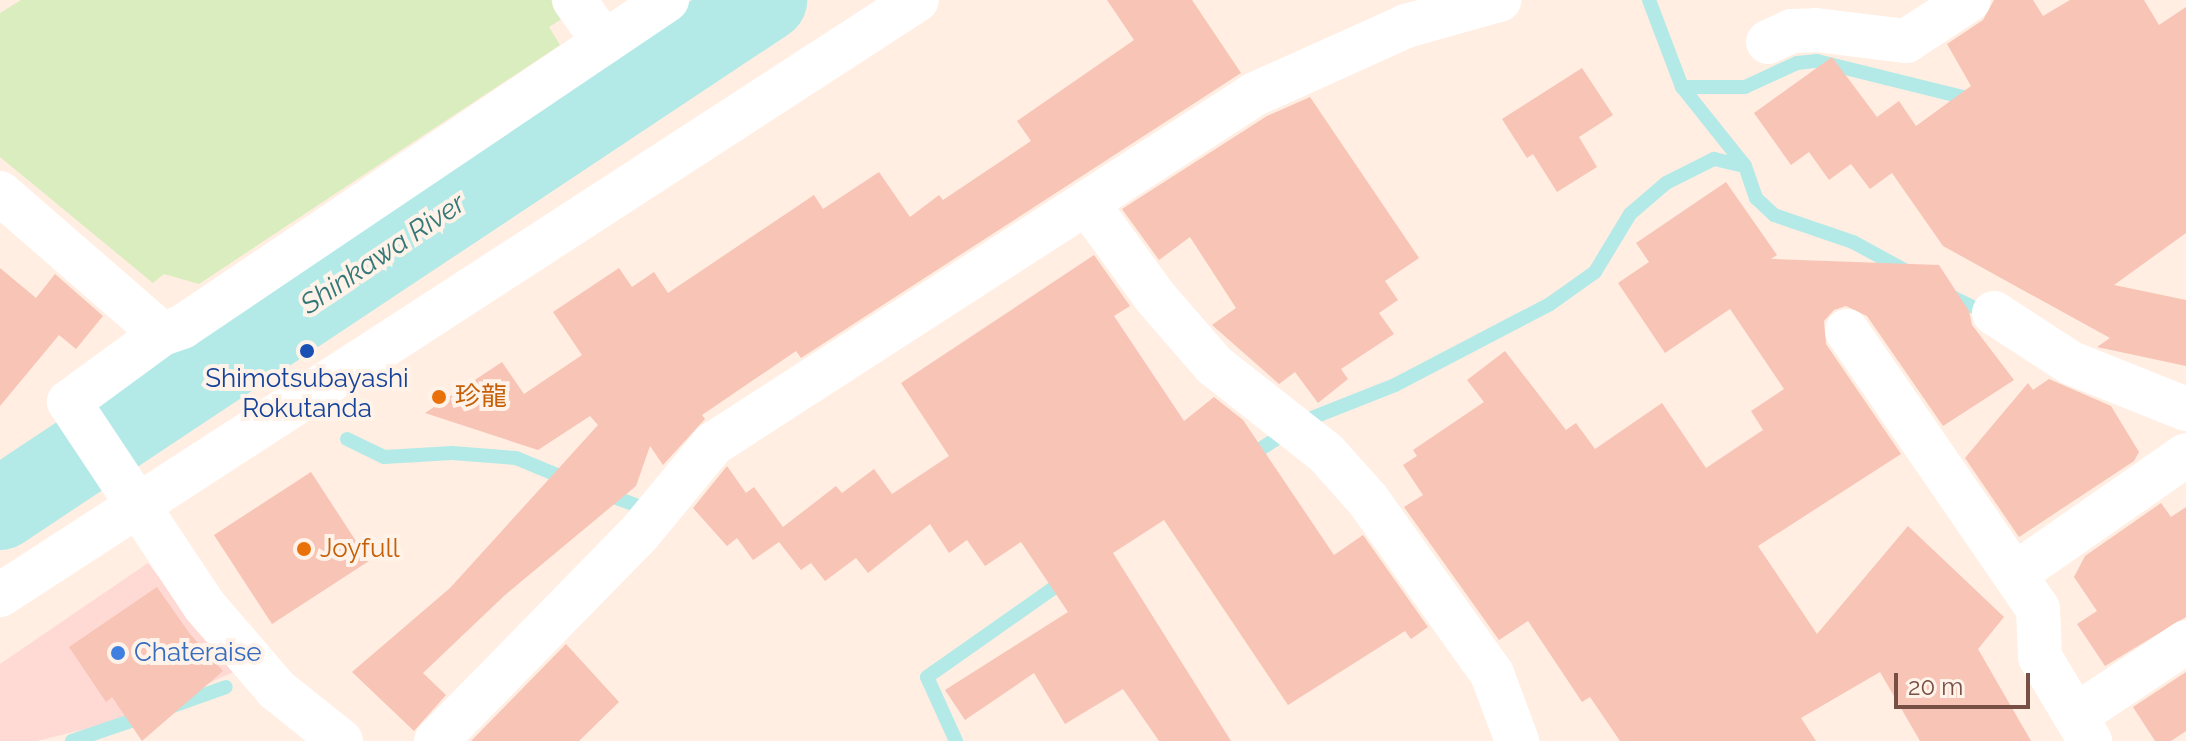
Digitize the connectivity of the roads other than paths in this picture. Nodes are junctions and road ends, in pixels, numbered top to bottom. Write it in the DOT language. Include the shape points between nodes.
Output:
graph roads {
  1 [pos="574,0"];
  2 [pos="667,0"];
  3 [pos="917,0"];
  4 [pos="1499,0"];
  5 [pos="1969,0"];
  6 [pos="1812,15"];
  7 [pos="604,42"];
  8 [pos="1768,42"];
  9 [pos="0,193"];
  10 [pos="1089,206"];
  11 [pos="1994,313"];
  12 [pos="1847,331"];
  13 [pos="162,334"];
  14 [pos="2186,409"];
  15 [pos="2186,455"];
  16 [pos="137,507"];
  17 [pos="2015,574"];
  18 [pos="0,595"];
  19 [pos="2186,642"];
  20 [pos="2082,728"];
  21 [pos="341,741"];
  22 [pos="436,741"];
  23 [pos="1517,741"];
  1 -- 7 [label="street"];
  2 -- 7 [label="street"];
  3 -- 16 [label="street"];
  4 -- 10 [label="street" via="1406,26 1296,73 1255,94"];
  5 -- 6 [label="street" via="1906,41"];
  6 -- 8 [label="street"];
  7 -- 13 [label="street" via="182,327"];
  9 -- 13 [label="street"];
  10 -- 22 [label="street" via="713,444 638,535"];
  10 -- 23 [label="street" via="1155,297 1214,365 1326,453 1368,500 1492,674"];
  11 -- 14 [label="street" via="2071,363"];
  12 -- 17 [label="street"];
  13 -- 16 [label="street" via="69,402"];
  15 -- 17 [label="street"];
  16 -- 18 [label="street"];
  16 -- 21 [label="street" via="204,605 277,690"];
  17 -- 20 [label="street" via="2038,609 2040,657"];
  19 -- 20 [label="street"];
}
